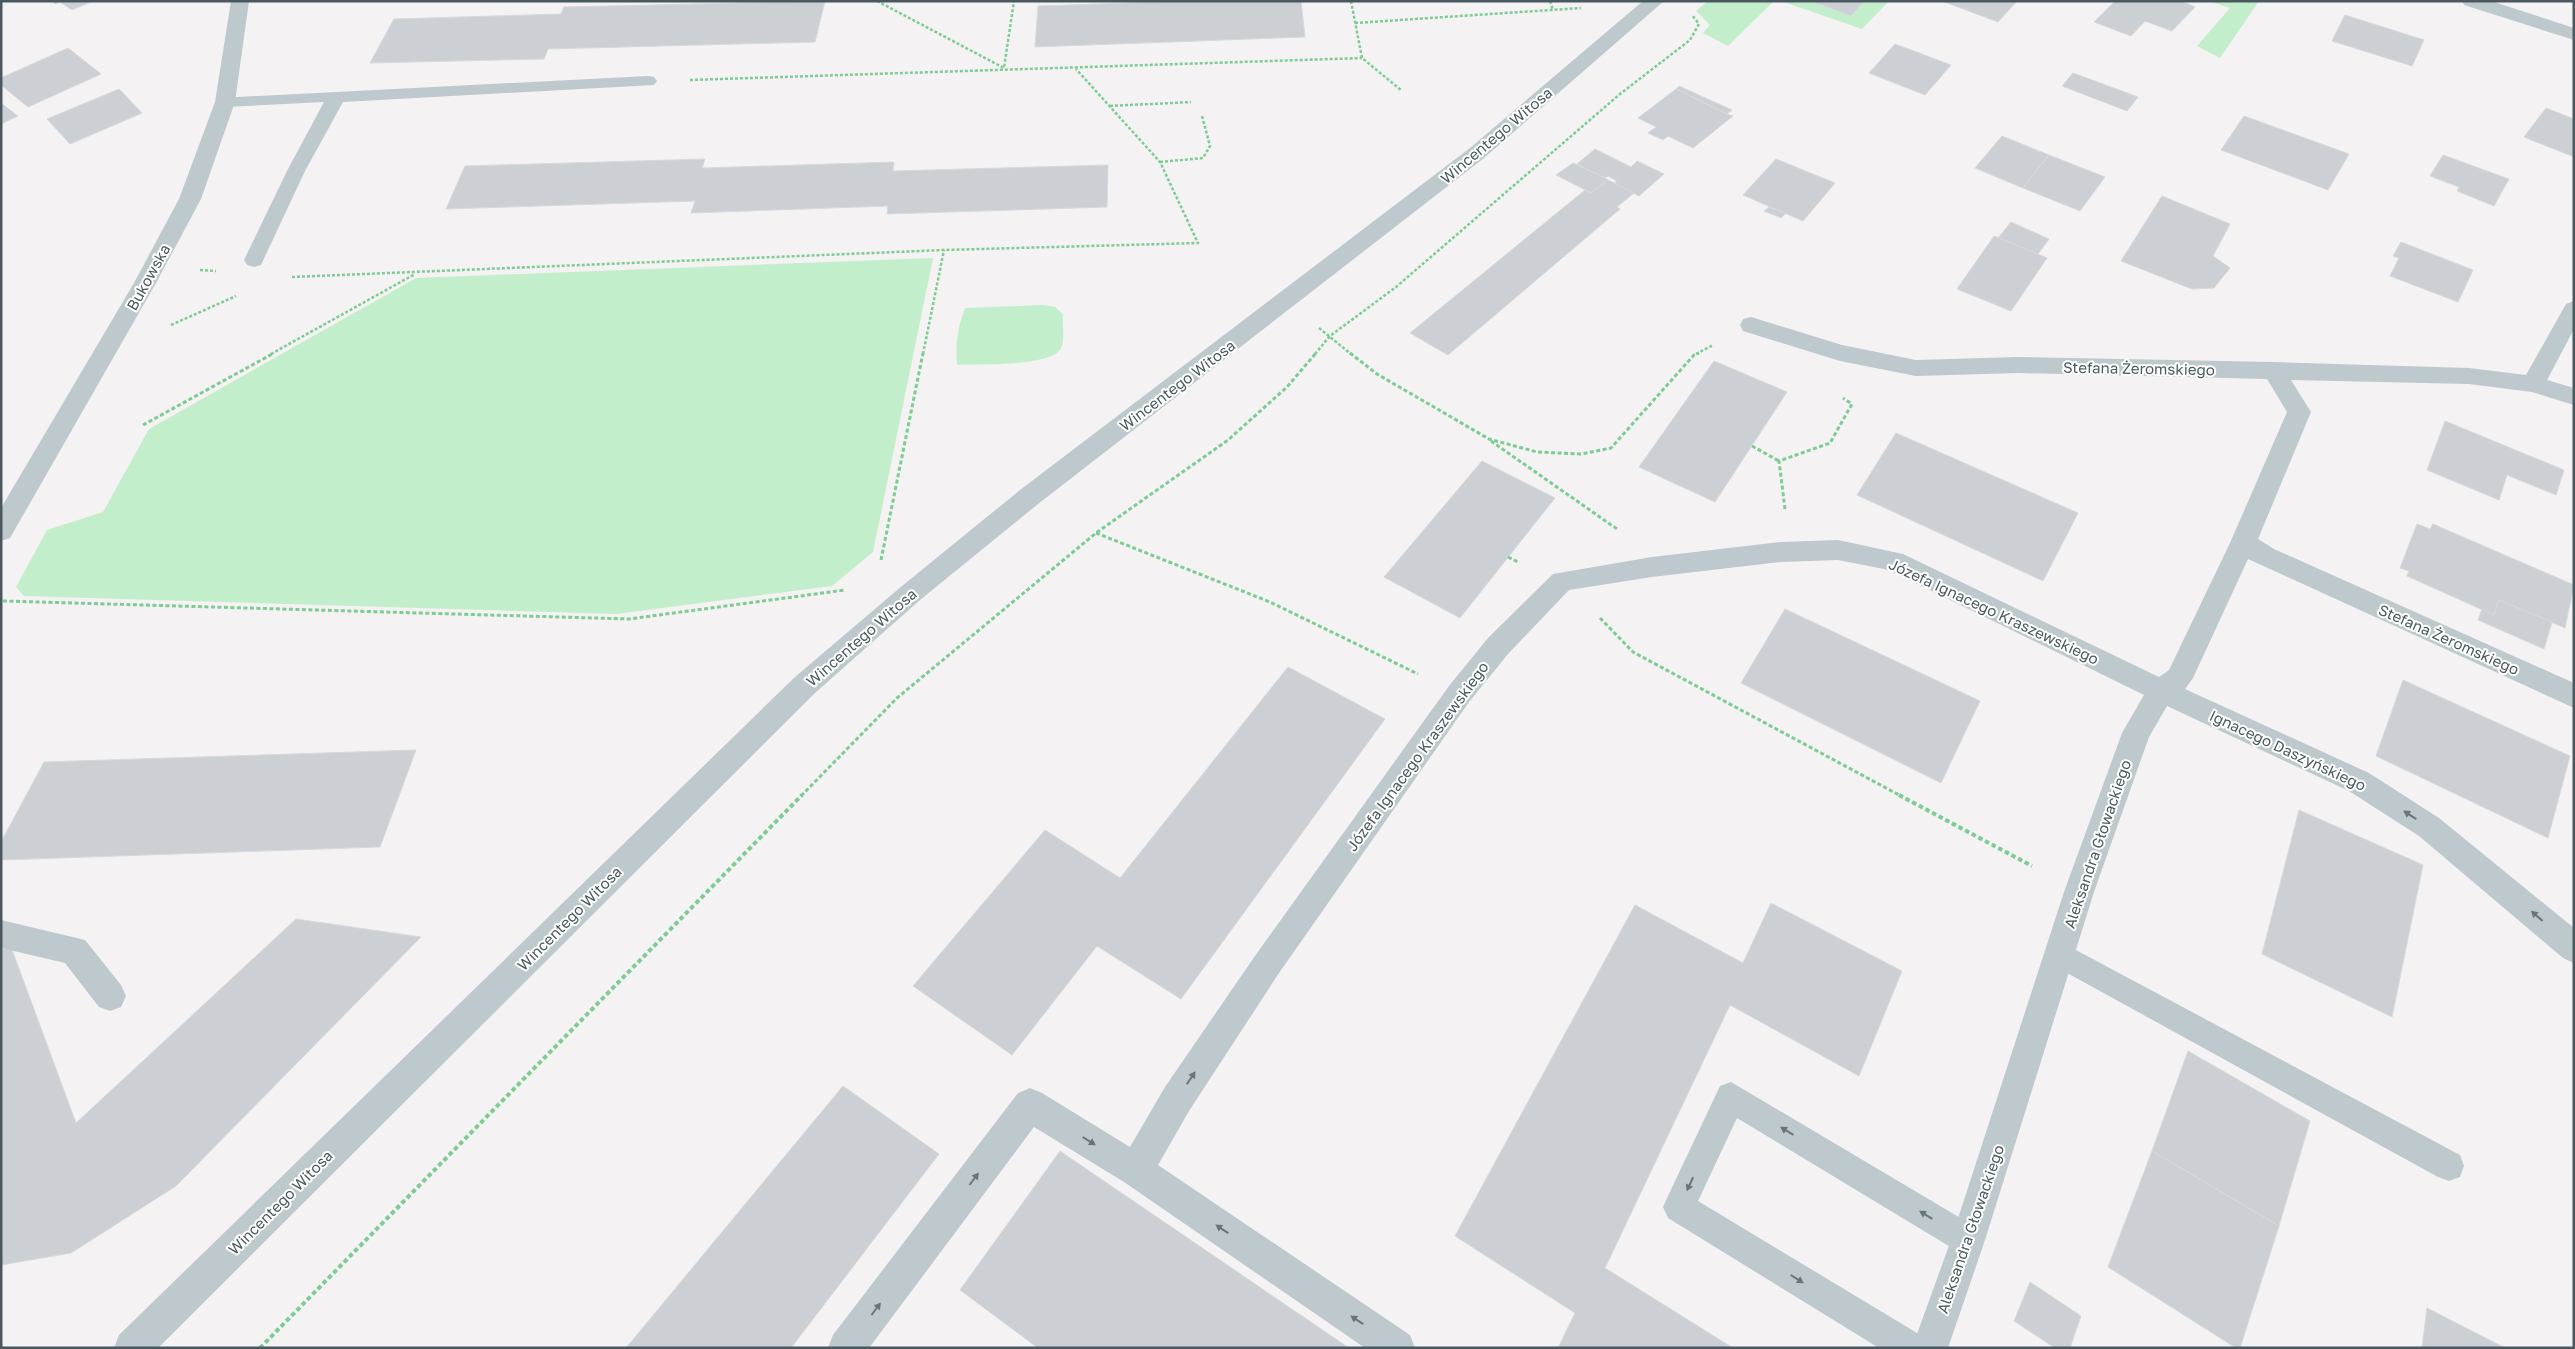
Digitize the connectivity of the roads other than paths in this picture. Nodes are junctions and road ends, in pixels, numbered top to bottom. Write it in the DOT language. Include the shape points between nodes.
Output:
graph roads {
  1 [pos="240,1"];
  2 [pos="1656,1"];
  3 [pos="2471,1"];
  4 [pos="2574,34"];
  5 [pos="648,81"];
  6 [pos="337,96"];
  7 [pos="225,102"];
  8 [pos="254,260"];
  9 [pos="2574,309"];
  10 [pos="1751,325"];
  11 [pos="2273,370"];
  12 [pos="2533,384"];
  13 [pos="2574,397"];
  14 [pos="1,531"];
  15 [pos="2243,543"];
  16 [pos="2161,691"];
  17 [pos="2574,696"];
  18 [pos="1,934"];
  19 [pos="2574,948"];
  20 [pos="2059,954"];
  21 [pos="110,996"];
  22 [pos="2448,1166"];
  23 [pos="1136,1170"];
  24 [pos="1968,1240"];
  25 [pos="132,1348"];
  26 [pos="846,1348"];
  27 [pos="1397,1348"];
  28 [pos="1910,1348"];
  29 [pos="1930,1348"];
  1 -- 7 [label="street, Bukowska"];
  2 -- 25 [label="street, Wincentego Witosa" via="1477,153 1029,497 910,593 805,685"];
  3 -- 4 [label="street"];
  5 -- 6 [label="lane"];
  6 -- 7 [label="lane"];
  6 -- 8 [label="lane" via="296,171"];
  7 -- 14 [label="street, Bukowska" via="190,199"];
  9 -- 12 [label="street"];
  10 -- 11 [label="street, Stefana Żeromskiego" via="1840,353 1916,368 2018,366"];
  11 -- 12 [label="street, Stefana Żeromskiego" via="2470,376"];
  11 -- 15 [label="street, Aleksandra Głowackiego" via="2299,412"];
  12 -- 13 [label="street, Stefana Żeromskiego"];
  15 -- 16 [label="street, Aleksandra Głowackiego" via="2179,678"];
  15 -- 17 [label="street, Stefana Żeromskiego" via="2265,556"];
  19 -- 16 [label="street, Ignacego Daszyńskiego, one-way" via="2429,827 2359,782"];
  16 -- 20 [label="street, Aleksandra Głowackiego" via="2136,733"];
  23 -- 16 [label="street, Józefa Ignacego Kraszewskiego, one-way" via="1177,1099 1268,963 1459,694 1498,646 1562,581 1652,566 1772,553 1838,550 1894,561"];
  18 -- 21 [label="street" via="74,950"];
  20 -- 22 [label="lane"];
  20 -- 24 [label="street, Aleksandra Głowackiego"];
  26 -- 23 [label="street, one-way" via="1030,1105"];
  27 -- 23 [label="street, one-way"];
  24 -- 28 [label="lane, one-way" via="1730,1097 1679,1207"];
  24 -- 29 [label="street, Aleksandra Głowackiego"];
}
